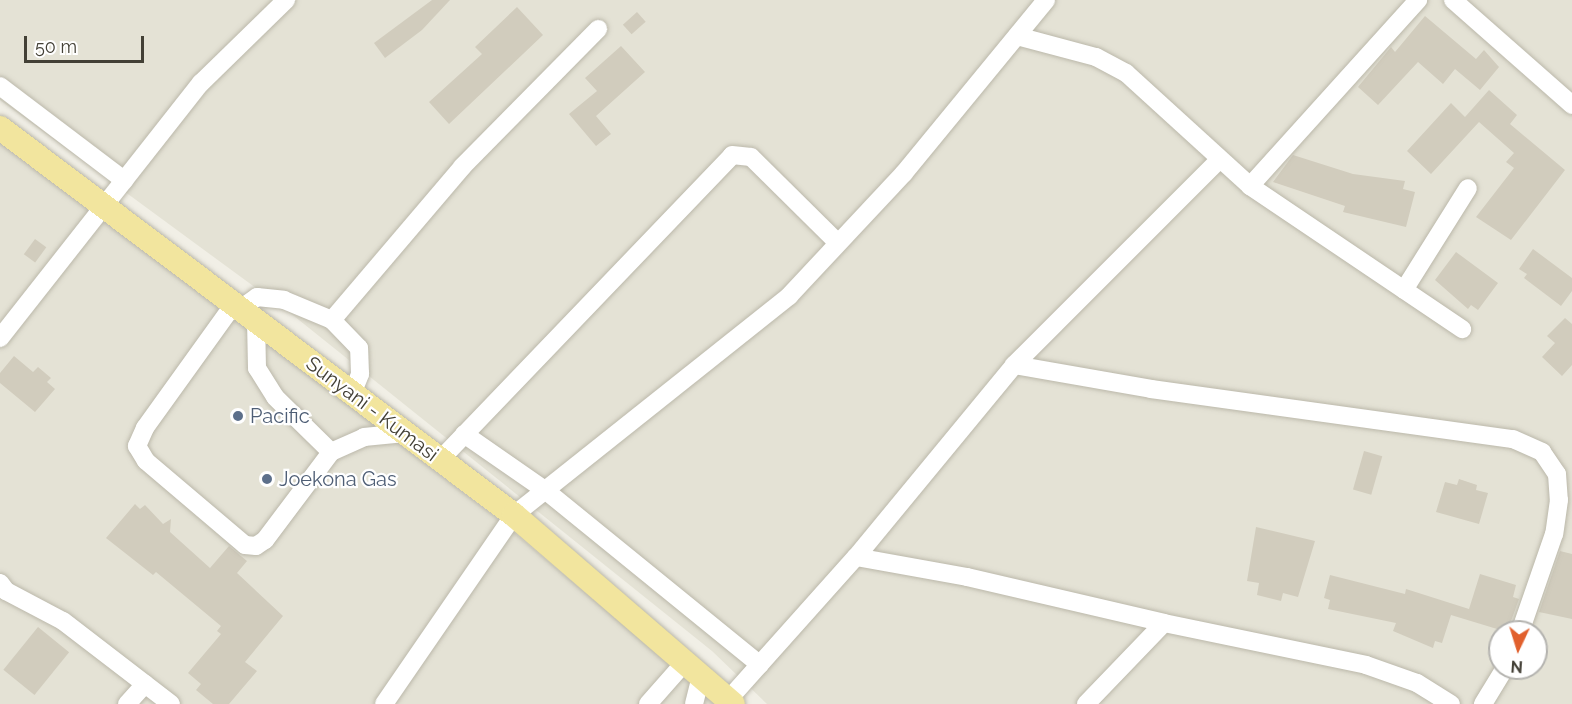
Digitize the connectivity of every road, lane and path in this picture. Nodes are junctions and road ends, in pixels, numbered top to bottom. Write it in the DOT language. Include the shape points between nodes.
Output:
graph roads {
  1 [pos="286,0"];
  2 [pos="1046,0"];
  3 [pos="1418,0"];
  4 [pos="1453,0"];
  5 [pos="598,30"];
  6 [pos="1017,36"];
  7 [pos="0,86"];
  8 [pos="1572,105"];
  9 [pos="0,128"];
  10 [pos="1218,161"];
  11 [pos="124,180"];
  12 [pos="1250,186"];
  13 [pos="1468,188"];
  14 [pos="105,207"];
  15 [pos="837,242"];
  16 [pos="1404,290"];
  17 [pos="243,311"];
  18 [pos="332,320"];
  19 [pos="1462,329"];
  20 [pos="2,331"];
  21 [pos="1014,365"];
  22 [pos="352,394"];
  23 [pos="405,433"];
  24 [pos="464,434"];
  25 [pos="331,452"];
  26 [pos="440,460"];
  27 [pos="545,490"];
  28 [pos="514,515"];
  29 [pos="856,557"];
  30 [pos="2,590"];
  31 [pos="1524,620"];
  32 [pos="1164,623"];
  33 [pos="760,665"];
  34 [pos="693,669"];
  35 [pos="1497,680"];
  36 [pos="145,684"];
  37 [pos="730,702"];
  38 [pos="127,704"];
  39 [pos="171,704"];
  40 [pos="384,704"];
  41 [pos="648,704"];
  42 [pos="694,704"];
  43 [pos="1086,704"];
  44 [pos="1451,704"];
  45 [pos="1482,704"];
  1 -- 11 [label="street" via="201,84"];
  2 -- 6 [label="street"];
  3 -- 12 [label="street"];
  4 -- 8 [label="street"];
  5 -- 18 [label="street" via="462,167"];
  6 -- 10 [label="street" via="1096,57 1125,73"];
  6 -- 15 [label="street" via="904,173"];
  7 -- 11 [label="street"];
  9 -- 14 [label="main road, Sunyani - Kumasi"];
  10 -- 12 [label="street"];
  10 -- 21 [label="street"];
  11 -- 14 [label="street"];
  12 -- 16 [label="street"];
  13 -- 16 [label="street"];
  14 -- 17 [label="main road, Sunyani - Kumasi"];
  14 -- 20 [label="street"];
  15 -- 24 [label="street" via="751,157 732,155"];
  15 -- 27 [label="street" via="789,296"];
  16 -- 19 [label="street"];
  17 -- 18 [label="street" via="257,297 284,300"];
  17 -- 22 [label="main road, Sunyani - Kumasi"];
  17 -- 25 [label="street" via="257,368 275,397"];
  17 -- 25 [label="street" via="145,428 137,446 146,461 245,545 256,546 265,540"];
  18 -- 22 [label="street" via="360,354 360,374"];
  21 -- 29 [label="street"];
  21 -- 31 [label="street" via="1173,392 1513,439 1542,452 1557,474 1559,500 1554,534"];
  22 -- 23 [label="main road, Sunyani - Kumasi"];
  23 -- 25 [label="street" via="364,437"];
  23 -- 26 [label="main road, Sunyani - Kumasi"];
  24 -- 26 [label="street"];
  24 -- 27 [label="street"];
  26 -- 28 [label="main road, Sunyani - Kumasi"];
  27 -- 28 [label="street"];
  27 -- 33 [label="street"];
  28 -- 34 [label="main road, Sunyani - Kumasi"];
  28 -- 40 [label="street"];
  29 -- 32 [label="street" via="967,577"];
  29 -- 33 [label="street"];
  30 -- 36 [label="street" via="54,615"];
  32 -- 43 [label="street"];
  32 -- 44 [label="street" via="1366,664 1417,683"];
  33 -- 37 [label="street"];
  34 -- 37 [label="main road, Sunyani - Kumasi"];
  34 -- 41 [label="street"];
  34 -- 42 [label="street"];
  35 -- 45 [label="street"];
  36 -- 38 [label="street"];
  36 -- 39 [label="street"];
}
